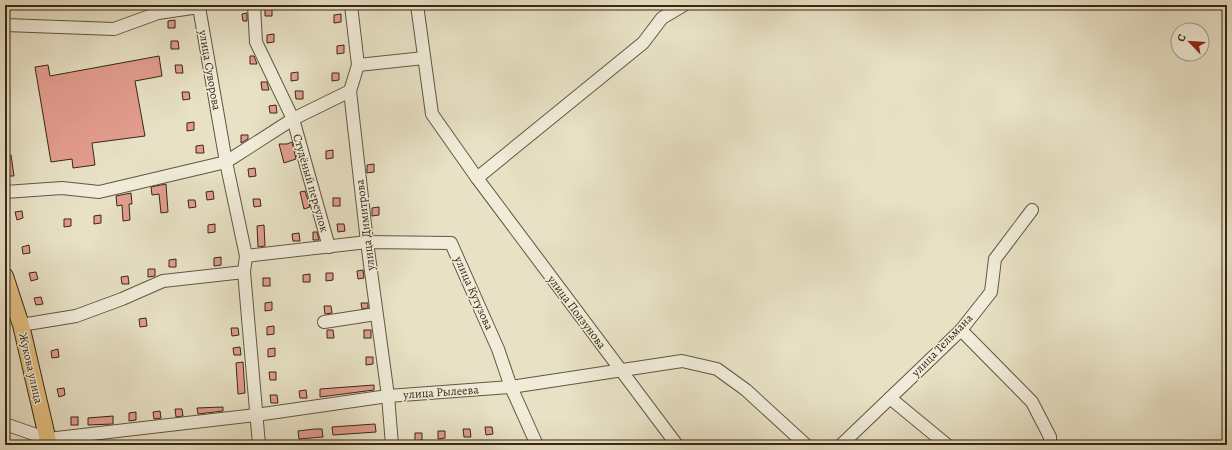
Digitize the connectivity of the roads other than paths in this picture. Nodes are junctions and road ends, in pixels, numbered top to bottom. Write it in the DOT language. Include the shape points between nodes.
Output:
graph roads {
  1 [pos="254,5"];
  2 [pos="351,5"];
  3 [pos="417,5"];
  4 [pos="684,5"];
  5 [pos="201,10"];
  6 [pos="5,25"];
  7 [pos="424,58"];
  8 [pos="358,65"];
  9 [pos="350,91"];
  10 [pos="293,119"];
  11 [pos="226,162"];
  12 [pos="477,178"];
  13 [pos="5,192"];
  14 [pos="1032,210"];
  15 [pos="367,242"];
  16 [pos="329,247"];
  17 [pos="246,256"];
  18 [pos="244,272"];
  19 [pos="5,276"];
  20 [pos="376,314"];
  21 [pos="324,322"];
  22 [pos="21,325"];
  23 [pos="961,330"];
  24 [pos="622,371"];
  25 [pos="511,387"];
  26 [pos="388,396"];
  27 [pos="890,398"];
  28 [pos="256,415"];
  29 [pos="5,424"];
  30 [pos="49,442"];
  31 [pos="259,445"];
  32 [pos="392,445"];
  33 [pos="537,445"];
  34 [pos="677,445"];
  35 [pos="806,445"];
  36 [pos="841,445"];
  37 [pos="947,445"];
  38 [pos="1050,445"];
  1 -- 10 [label="street, Студёный переулок" via="256,42"];
  2 -- 8 [label="street, улица Димитрова"];
  3 -- 7 [label="street, улица Ползунова"];
  4 -- 12 [label="street" via="662,18 643,43"];
  5 -- 6 [label="street, улица Суворова" via="200,7 158,13 114,29"];
  5 -- 11 [label="street, улица Суворова"];
  7 -- 8 [label="street"];
  7 -- 12 [label="street, улица Ползунова" via="432,114"];
  8 -- 9 [label="street, улица Димитрова"];
  9 -- 10 [label="street, Студёный переулок"];
  9 -- 15 [label="street, улица Димитрова"];
  10 -- 11 [label="street, Студёный переулок"];
  10 -- 16 [label="street, Студёный переулок"];
  11 -- 13 [label="street" via="99,192 62,188"];
  11 -- 17 [label="street, улица Суворова"];
  12 -- 24 [label="street, улица Ползунова"];
  14 -- 23 [label="street, улица Тельмана" via="996,259 991,292"];
  15 -- 16 [label="street, улица Кутузова"];
  15 -- 20 [label="street, улица Димитрова"];
  15 -- 25 [label="street, улица Кутузова" via="452,243 498,348"];
  16 -- 17 [label="street, улица Кутузова"];
  17 -- 18 [label="street, улица Суворова"];
  18 -- 22 [label="street" via="163,281 122,300 76,316"];
  18 -- 28 [label="street, улица Суворова"];
  19 -- 22 [label="main road, Жукова улица"];
  20 -- 21 [label="street"];
  20 -- 26 [label="street, улица Димитрова"];
  22 -- 30 [label="main road, Жукова улица"];
  23 -- 27 [label="street, улица Тельмана"];
  23 -- 38 [label="street" via="1032,402 1050,437"];
  24 -- 25 [label="street, улица Рылеева"];
  24 -- 34 [label="street, улица Ползунова"];
  24 -- 35 [label="street, улица Рылеева" via="682,361 718,369 746,390"];
  25 -- 26 [label="street, улица Рылеева"];
  25 -- 33 [label="street, улица Кутузова"];
  26 -- 28 [label="street, улица Рылеева"];
  26 -- 32 [label="street, улица Димитрова"];
  27 -- 36 [label="street, улица Тельмана"];
  27 -- 37 [label="street"];
  28 -- 30 [label="street, улица Рылеева"];
  28 -- 31 [label="street, улица Суворова"];
  29 -- 30 [label="street"];
}
